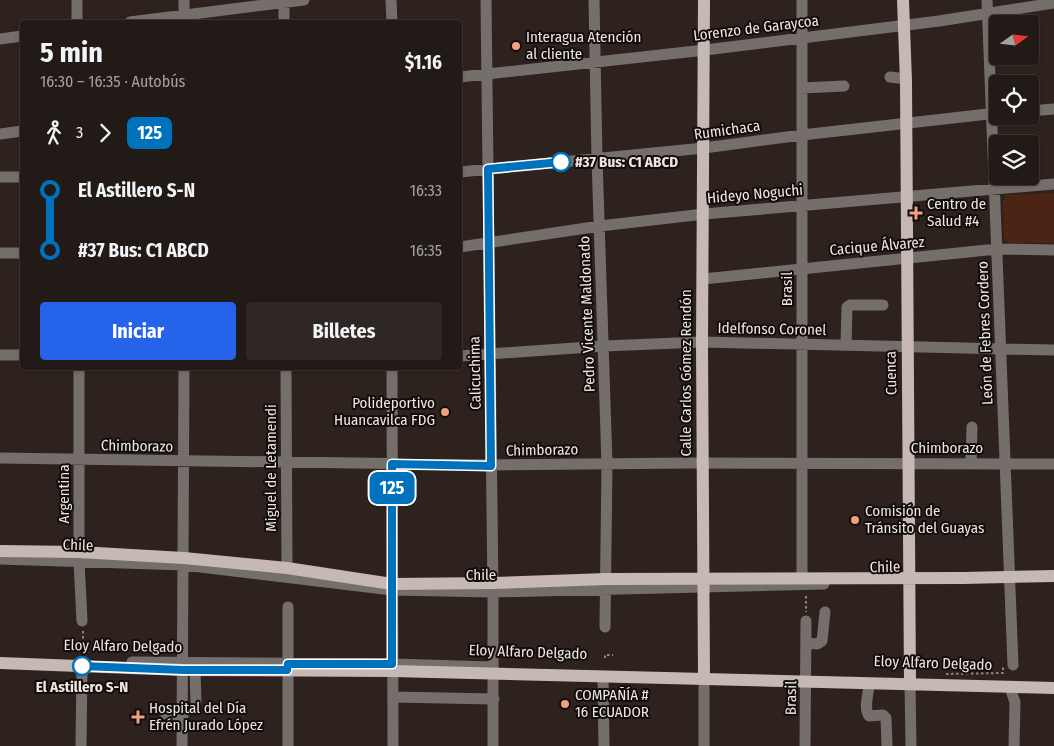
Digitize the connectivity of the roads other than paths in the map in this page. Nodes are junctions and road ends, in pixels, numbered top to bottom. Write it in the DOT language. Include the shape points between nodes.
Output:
graph roads {
  1 [pos="78,0"];
  2 [pos="184,0"];
  3 [pos="304,0"];
  4 [pos="391,0"];
  5 [pos="486,0"];
  6 [pos="594,0"];
  7 [pos="704,0"];
  8 [pos="802,0"];
  9 [pos="904,0"];
  10 [pos="987,0"];
  11 [pos="284,1"];
  12 [pos="1054,3"];
  13 [pos="988,13"];
  14 [pos="184,19"];
  15 [pos="77,20"];
  16 [pos="166,20"];
  17 [pos="284,20"];
  18 [pos="392,20"];
  19 [pos="904,25"];
  20 [pos="20,36"];
  21 [pos="802,38"];
  22 [pos="0,39"];
  23 [pos="705,50"];
  24 [pos="595,62"];
  25 [pos="487,74"];
  26 [pos="992,75"];
  27 [pos="462,77"];
  28 [pos="890,77"];
  29 [pos="906,79"];
  30 [pos="844,86"];
  31 [pos="802,88"];
  32 [pos="1054,109"];
  33 [pos="1039,110"];
  34 [pos="989,114"];
  35 [pos="906,124"];
  36 [pos="994,125"];
  37 [pos="20,131"];
  38 [pos="0,134"];
  39 [pos="802,134"];
  40 [pos="704,148"];
  41 [pos="597,159"];
  42 [pos="488,169"];
  43 [pos="462,172"];
  44 [pos="0,177"];
  45 [pos="20,177"];
  46 [pos="1054,184"];
  47 [pos="994,189"];
  48 [pos="906,196"];
  49 [pos="802,204"];
  50 [pos="704,214"];
  51 [pos="600,226"];
  52 [pos="489,243"];
  53 [pos="462,247"];
  54 [pos="997,249"];
  55 [pos="1054,250"];
  56 [pos="0,253"];
  57 [pos="20,253"];
  58 [pos="907,259"];
  59 [pos="802,268"];
  60 [pos="702,279"];
  61 [pos="883,305"];
  62 [pos="702,342"];
  63 [pos="802,344"];
  64 [pos="846,345"];
  65 [pos="604,346"];
  66 [pos="907,347"];
  67 [pos="1000,348"];
  68 [pos="1054,350"];
  69 [pos="490,354"];
  70 [pos="0,355"];
  71 [pos="20,355"];
  72 [pos="462,356"];
  73 [pos="79,370"];
  74 [pos="184,370"];
  75 [pos="286,370"];
  76 [pos="392,370"];
  77 [pos="972,427"];
  78 [pos="0,458"];
  79 [pos="79,459"];
  80 [pos="184,462"];
  81 [pos="970,462"];
  82 [pos="286,463"];
  83 [pos="703,463"];
  84 [pos="908,463"];
  85 [pos="1005,463"];
  86 [pos="392,464"];
  87 [pos="607,464"];
  88 [pos="802,464"];
  89 [pos="1054,464"];
  90 [pos="491,466"];
  91 [pos="0,551"];
  92 [pos="79,556"];
  93 [pos="0,559"];
  94 [pos="184,562"];
  95 [pos="1054,570"];
  96 [pos="1005,574"];
  97 [pos="287,576"];
  98 [pos="1054,576"];
  99 [pos="802,577"];
  100 [pos="910,580"];
  101 [pos="703,583"];
  102 [pos="606,584"];
  103 [pos="392,587"];
  104 [pos="493,588"];
  105 [pos="288,607"];
  106 [pos="825,612"];
  107 [pos="82,621"];
  108 [pos="806,621"];
  109 [pos="605,627"];
  110 [pos="806,643"];
  111 [pos="0,657"];
  112 [pos="0,663"];
  113 [pos="1013,665"];
  114 [pos="82,666"];
  115 [pos="287,667"];
  116 [pos="187,668"];
  117 [pos="392,668"];
  118 [pos="494,671"];
  119 [pos="704,676"];
  120 [pos="603,677"];
  121 [pos="806,679"];
  122 [pos="910,681"];
  123 [pos="869,684"];
  124 [pos="1010,688"];
  125 [pos="1054,688"];
  126 [pos="393,697"];
  127 [pos="494,699"];
  128 [pos="196,702"];
  129 [pos="166,714"];
  130 [pos="183,716"];
  131 [pos="81,746"];
  132 [pos="182,746"];
  133 [pos="288,746"];
  134 [pos="392,746"];
  135 [pos="493,746"];
  136 [pos="604,746"];
  137 [pos="704,746"];
  138 [pos="805,746"];
  139 [pos="887,746"];
  140 [pos="911,746"];
  141 [pos="1014,746"];
  1 -- 15 [label="street"];
  2 -- 14 [label="street"];
  3 -- 11 [label="street"];
  4 -- 18 [label="street"];
  5 -- 25 [label="street, Calicuchima"];
  6 -- 24 [label="street, Pedro Vicente Maldonado"];
  7 -- 23 [label="main road, Calle Carlos Gómez Rendón"];
  8 -- 21 [label="street, Brasil"];
  9 -- 19 [label="main road, Cuenca"];
  10 -- 13 [label="street, León de Febres Cordero"];
  11 -- 14 [label="street"];
  11 -- 17 [label="street"];
  12 -- 13 [label="street, Lorenzo de Garaycoa"];
  13 -- 19 [label="street, Lorenzo de Garaycoa"];
  13 -- 26 [label="street, León de Febres Cordero"];
  14 -- 16 [label="street"];
  19 -- 21 [label="street, Lorenzo de Garaycoa"];
  19 -- 29 [label="main road, Cuenca"];
  20 -- 22 [label="street"];
  21 -- 23 [label="street, Lorenzo de Garaycoa"];
  21 -- 31 [label="street, Brasil"];
  23 -- 24 [label="street, Lorenzo de Garaycoa"];
  23 -- 40 [label="main road, Calle Carlos Gómez Rendón"];
  24 -- 25 [label="street, Lorenzo de Garaycoa"];
  24 -- 41 [label="street, Pedro Vicente Maldonado"];
  25 -- 27 [label="street, Lorenzo de Garaycoa"];
  25 -- 42 [label="street, Calicuchima"];
  28 -- 29 [label="street"];
  29 -- 35 [label="main road, Cuenca"];
  30 -- 31 [label="street"];
  31 -- 39 [label="street, Brasil"];
  32 -- 33 [label="street"];
  34 -- 35 [label="street, Rumichaca"];
  35 -- 39 [label="street, Rumichaca"];
  35 -- 48 [label="main road, Cuenca"];
  36 -- 47 [label="street, León de Febres Cordero"];
  37 -- 38 [label="street"];
  39 -- 40 [label="street, Rumichaca"];
  39 -- 49 [label="street, Brasil"];
  40 -- 41 [label="street, Rumichaca"];
  40 -- 50 [label="main road, Calle Carlos Gómez Rendón"];
  41 -- 42 [label="street, Rumichaca"];
  41 -- 51 [label="street, Pedro Vicente Maldonado"];
  42 -- 43 [label="street, Rumichaca"];
  42 -- 52 [label="street, Calicuchima"];
  44 -- 45 [label="street"];
  46 -- 47 [label="street, Hideyo Noguchi"];
  47 -- 48 [label="street, Hideyo Noguchi"];
  47 -- 54 [label="street, León de Febres Cordero"];
  48 -- 49 [label="street, Hideyo Noguchi"];
  48 -- 58 [label="main road, Cuenca"];
  49 -- 50 [label="street, Hideyo Noguchi"];
  49 -- 59 [label="street, Brasil"];
  50 -- 51 [label="street, Hideyo Noguchi"];
  50 -- 60 [label="main road, Calle Carlos Gómez Rendón"];
  51 -- 52 [label="street, Hideyo Noguchi"];
  51 -- 65 [label="street, Pedro Vicente Maldonado"];
  52 -- 53 [label="street, Hideyo Noguchi"];
  52 -- 69 [label="street, Calicuchima"];
  54 -- 55 [label="street, Cacique Álvarez"];
  54 -- 58 [label="street, Cacique Álvarez"];
  54 -- 67 [label="street, León de Febres Cordero"];
  56 -- 57 [label="street"];
  58 -- 59 [label="street, Cacique Álvarez"];
  58 -- 66 [label="main road, Cuenca"];
  59 -- 60 [label="street, Cacique Álvarez"];
  59 -- 63 [label="street, Brasil"];
  60 -- 62 [label="main road, Calle Carlos Gómez Rendón"];
  61 -- 64 [label="street" via="847,307"];
  62 -- 63 [label="street, Idelfonso Coronel"];
  62 -- 65 [label="street, Idelfonso Coronel"];
  62 -- 83 [label="main road, Calle Carlos Gómez Rendón"];
  63 -- 64 [label="street, Idelfonso Coronel"];
  63 -- 88 [label="street, Brasil"];
  64 -- 66 [label="street, Idelfonso Coronel"];
  65 -- 69 [label="street, Idelfonso Coronel"];
  65 -- 87 [label="street, Pedro Vicente Maldonado"];
  66 -- 67 [label="street, Idelfonso Coronel"];
  66 -- 84 [label="main road, Cuenca"];
  67 -- 68 [label="street, Idelfonso Coronel"];
  67 -- 85 [label="street, León de Febres Cordero"];
  69 -- 72 [label="street, Idelfonso Coronel"];
  69 -- 90 [label="street, Calicuchima"];
  70 -- 71 [label="street"];
  73 -- 79 [label="street, Argentina"];
  74 -- 80 [label="street"];
  75 -- 82 [label="street, Miguel de Letamendi"];
  76 -- 86 [label="street"];
  77 -- 81 [label="street"];
  78 -- 79 [label="street, Chimborazo"];
  79 -- 80 [label="street, Chimborazo"];
  79 -- 92 [label="street, Argentina"];
  80 -- 82 [label="street, Chimborazo"];
  80 -- 94 [label="street"];
  81 -- 84 [label="street, Chimborazo"];
  81 -- 85 [label="street, Chimborazo"];
  82 -- 86 [label="street, Chimborazo"];
  82 -- 97 [label="street, Miguel de Letamendi"];
  83 -- 87 [label="street, Chimborazo"];
  83 -- 88 [label="street, Chimborazo"];
  83 -- 101 [label="main road, Calle Carlos Gómez Rendón"];
  84 -- 88 [label="street, Chimborazo"];
  84 -- 100 [label="main road, Cuenca"];
  85 -- 89 [label="street, Chimborazo"];
  85 -- 96 [label="street, León de Febres Cordero"];
  86 -- 90 [label="street, Chimborazo"];
  86 -- 103 [label="street"];
  87 -- 90 [label="street, Chimborazo"];
  87 -- 102 [label="street, Pedro Vicente Maldonado"];
  88 -- 99 [label="street, Brasil"];
  90 -- 104 [label="street, Calicuchima"];
  91 -- 92 [label="main road, Chile"];
  92 -- 93 [label="street, Chile"];
  92 -- 94 [label="main road, Chile"];
  92 -- 107 [label="street, Argentina"];
  94 -- 97 [label="main road, Chile"];
  94 -- 116 [label="street"];
  95 -- 96 [label="main road, Chile"];
  96 -- 98 [label="main road, Chile"];
  96 -- 100 [label="main road, Chile"];
  96 -- 113 [label="street, León de Febres Cordero"];
  97 -- 103 [label="main road, Chile"];
  99 -- 100 [label="main road, Chile"];
  99 -- 101 [label="main road, Chile"];
  100 -- 101 [label="street, Chile"];
  100 -- 122 [label="main road, Cuenca"];
  101 -- 102 [label="main road, Chile"];
  101 -- 119 [label="main road, Calle Carlos Gómez Rendón"];
  102 -- 104 [label="main road, Chile"];
  102 -- 109 [label="street, Pedro Vicente Maldonado"];
  103 -- 104 [label="main road, Chile"];
  103 -- 117 [label="street"];
  104 -- 118 [label="street, Calicuchima"];
  105 -- 115 [label="street"];
  106 -- 110 [label="street" via="822,641"];
  108 -- 110 [label="street, Brasil"];
  110 -- 121 [label="street, Brasil"];
  111 -- 116 [label="street, Eloy Alfaro Delgado"];
  112 -- 114 [label="main road, Eloy Alfaro Delgado"];
  114 -- 116 [label="main road, Eloy Alfaro Delgado"];
  114 -- 131 [label="street" via="85,724"];
  115 -- 116 [label="main road, Eloy Alfaro Delgado"];
  115 -- 117 [label="main road, Eloy Alfaro Delgado"];
  115 -- 133 [label="street"];
  116 -- 128 [label="street"];
  116 -- 130 [label="street"];
  117 -- 118 [label="main road, Eloy Alfaro Delgado"];
  117 -- 126 [label="street"];
  118 -- 119 [label="street, Eloy Alfaro Delgado"];
  118 -- 120 [label="main road, Eloy Alfaro Delgado"];
  118 -- 127 [label="street, Calicuchima"];
  119 -- 120 [label="main road, Eloy Alfaro Delgado"];
  119 -- 121 [label="main road, Eloy Alfaro Delgado"];
  119 -- 137 [label="street, Calle Carlos Gómez Rendón"];
  120 -- 136 [label="street"];
  121 -- 122 [label="street, Eloy Alfaro Delgado"];
  121 -- 123 [label="main road, Eloy Alfaro Delgado"];
  121 -- 138 [label="street, Brasil"];
  122 -- 123 [label="main road, Eloy Alfaro Delgado"];
  122 -- 124 [label="main road, Eloy Alfaro Delgado"];
  122 -- 125 [label="street, Eloy Alfaro Delgado" via="1017,682"];
  122 -- 140 [label="street, Cuenca"];
  123 -- 139 [label="street" via="866,710 869,716 884,715 886,718"];
  124 -- 125 [label="main road, Eloy Alfaro Delgado"];
  124 -- 141 [label="street" via="1015,702"];
  126 -- 127 [label="street"];
  126 -- 134 [label="street"];
  127 -- 135 [label="street, Calicuchima"];
  129 -- 130 [label="street"];
  130 -- 132 [label="street"];
}
